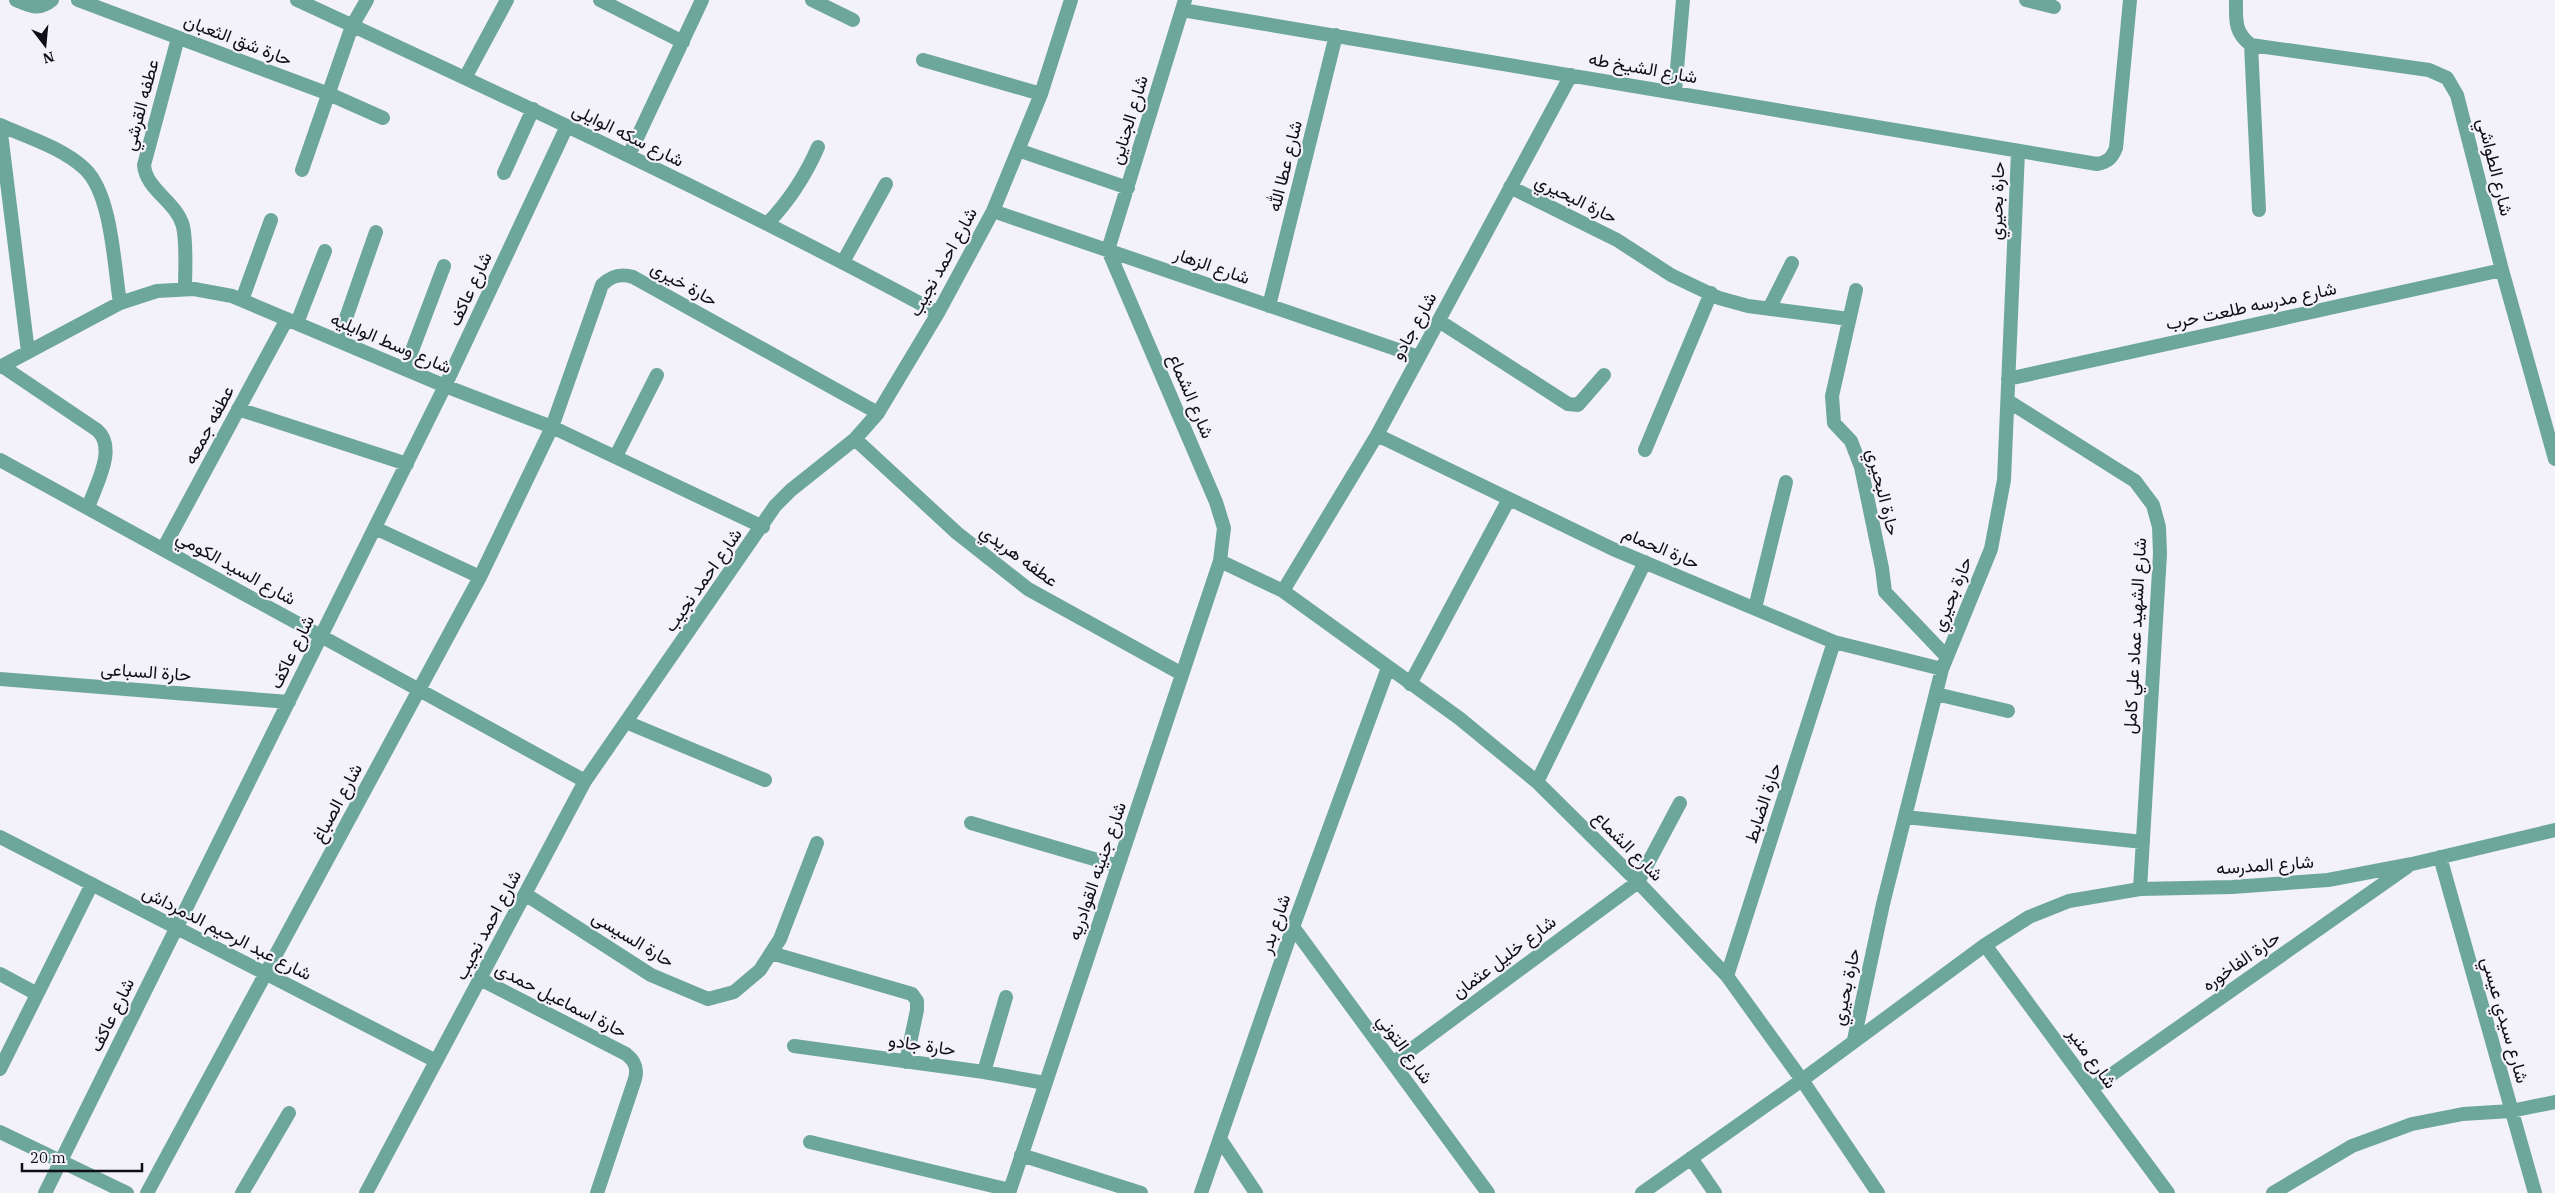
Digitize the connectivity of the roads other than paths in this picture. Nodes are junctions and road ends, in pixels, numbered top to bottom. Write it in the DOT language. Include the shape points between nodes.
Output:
graph roads {
  1 [pos="16,0"];
  2 [pos="52,0"];
  3 [pos="78,0"];
  4 [pos="297,0"];
  5 [pos="367,0"];
  6 [pos="507,0"];
  7 [pos="600,0"];
  8 [pos="702,0"];
  9 [pos="812,0"];
  10 [pos="1683,0"];
  11 [pos="2026,0"];
  12 [pos="2130,0"];
  13 [pos="2236,0"];
  14 [pos="1067,1"];
  15 [pos="1184,5"];
  16 [pos="2054,7"];
  17 [pos="853,20"];
  18 [pos="352,26"];
  19 [pos="1336,35"];
  20 [pos="178,38"];
  21 [pos="683,42"];
  22 [pos="2251,45"];
  23 [pos="923,60"];
  24 [pos="1571,75"];
  25 [pos="465,78"];
  26 [pos="1676,92"];
  27 [pos="329,94"];
  28 [pos="1042,94"];
  29 [pos="533,110"];
  30 [pos="383,118"];
  31 [pos="0,125"];
  32 [pos="567,126"];
  33 [pos="818,147"];
  34 [pos="1018,150"];
  35 [pos="2018,152"];
  36 [pos="629,155"];
  37 [pos="302,170"];
  38 [pos="504,173"];
  39 [pos="886,184"];
  40 [pos="1510,187"];
  41 [pos="1128,188"];
  42 [pos="993,210"];
  43 [pos="2259,210"];
  44 [pos="271,220"];
  45 [pos="767,224"];
  46 [pos="376,232"];
  47 [pos="7,234"];
  48 [pos="325,250"];
  49 [pos="1108,250"];
  50 [pos="844,262"];
  51 [pos="1792,263"];
  52 [pos="444,266"];
  53 [pos="2502,270"];
  54 [pos="186,289"];
  55 [pos="1856,290"];
  56 [pos="1711,293"];
  57 [pos="242,300"];
  58 [pos="120,303"];
  59 [pos="1269,306"];
  60 [pos="1770,309"];
  61 [pos="938,313"];
  62 [pos="1849,319"];
  63 [pos="292,321"];
  64 [pos="1439,321"];
  65 [pos="338,341"];
  66 [pos="28,352"];
  67 [pos="1419,357"];
  68 [pos="1,366"];
  69 [pos="405,369"];
  70 [pos="1604,375"];
  71 [pos="656,376"];
  72 [pos="2008,379"];
  73 [pos="446,386"];
  74 [pos="2008,401"];
  75 [pos="238,409"];
  76 [pos="878,413"];
  77 [pos="552,427"];
  78 [pos="1377,434"];
  79 [pos="855,439"];
  80 [pos="1645,450"];
  81 [pos="616,456"];
  82 [pos="2555,459"];
  83 [pos="0,460"];
  84 [pos="406,464"];
  85 [pos="1786,482"];
  86 [pos="1509,499"];
  87 [pos="88,508"];
  88 [pos="762,527"];
  89 [pos="375,528"];
  90 [pos="163,550"];
  91 [pos="1220,561"];
  92 [pos="1645,562"];
  93 [pos="480,577"];
  94 [pos="1283,591"];
  95 [pos="1755,608"];
  96 [pos="321,636"];
  97 [pos="1834,642"];
  98 [pos="1944,663"];
  99 [pos="1388,668"];
  100 [pos="1182,674"];
  101 [pos="0,679"];
  102 [pos="1410,684"];
  103 [pos="419,690"];
  104 [pos="1936,694"];
  105 [pos="289,702"];
  106 [pos="2008,711"];
  107 [pos="626,722"];
  108 [pos="764,780"];
  109 [pos="585,781"];
  110 [pos="1537,782"];
  111 [pos="1680,803"];
  112 [pos="1906,817"];
  113 [pos="971,823"];
  114 [pos="2555,830"];
  115 [pos="0,837"];
  116 [pos="2143,842"];
  117 [pos="817,843"];
  118 [pos="2440,857"];
  119 [pos="2412,864"];
  120 [pos="1118,866"];
  121 [pos="1638,882"];
  122 [pos="92,884"];
  123 [pos="2140,889"];
  124 [pos="525,894"];
  125 [pos="1293,927"];
  126 [pos="176,928"];
  127 [pos="1985,945"];
  128 [pos="770,954"];
  129 [pos="0,974"];
  130 [pos="266,974"];
  131 [pos="1727,976"];
  132 [pos="480,979"];
  133 [pos="37,994"];
  134 [pos="1006,997"];
  135 [pos="1854,1040"];
  136 [pos="794,1046"];
  137 [pos="436,1061"];
  138 [pos="906,1062"];
  139 [pos="1393,1063"];
  140 [pos="0,1069"];
  141 [pos="984,1072"];
  142 [pos="1802,1080"];
  143 [pos="1045,1083"];
  144 [pos="2091,1089"];
  145 [pos="2555,1102"];
  146 [pos="2511,1111"];
  147 [pos="289,1113"];
  148 [pos="0,1132"];
  149 [pos="1220,1139"];
  150 [pos="810,1142"];
  151 [pos="1021,1155"];
  152 [pos="1691,1158"];
  153 [pos="61,1160"];
  154 [pos="1009,1191"];
  155 [pos="46,1193"];
  156 [pos="127,1193"];
  157 [pos="147,1193"];
  158 [pos="242,1193"];
  159 [pos="366,1193"];
  160 [pos="597,1193"];
  161 [pos="1141,1193"];
  162 [pos="1201,1193"];
  163 [pos="1256,1193"];
  164 [pos="1488,1193"];
  165 [pos="1642,1193"];
  166 [pos="1715,1193"];
  167 [pos="1878,1193"];
  168 [pos="2168,1193"];
  169 [pos="2273,1193"];
  170 [pos="2535,1193"];
  1 -- 2 [label="street" via="34,8"];
  3 -- 20 [label="street, حارة شق الثعبان"];
  4 -- 18 [label="street, شارع سكه الوايلى"];
  5 -- 18 [label="street"];
  6 -- 25 [label="street"];
  7 -- 21 [label="street"];
  8 -- 21 [label="street"];
  9 -- 17 [label="street"];
  10 -- 26 [label="street"];
  11 -- 16 [label="street"];
  12 -- 35 [label="street, شارع الشيخ طه" via="2116,148 2112,157 2097,164"];
  13 -- 22 [label="street" via="2236,21 2241,37"];
  14 -- 28 [label="street, شارع احمد نجيب"];
  15 -- 19 [label="street, شارع الشيخ طه"];
  15 -- 41 [label="street, شارع الجناين"];
  18 -- 25 [label="street, شارع سكه الوايلى"];
  18 -- 27 [label="street"];
  19 -- 24 [label="street, شارع الشيخ طه"];
  19 -- 59 [label="street, شارع عطا الله"];
  20 -- 27 [label="street, حارة شق الثعبان"];
  20 -- 54 [label="street, عطفه القرشي" via="144,165 148,180 173,206 182,226"];
  21 -- 36 [label="street"];
  22 -- 43 [label="street"];
  22 -- 53 [label="street, شارع الطواشي" via="2429,70 2447,78 2457,95"];
  23 -- 28 [label="street"];
  24 -- 26 [label="street, شارع الشيخ طه"];
  24 -- 40 [label="street, شارع جادو"];
  25 -- 29 [label="street, شارع سكه الوايلى"];
  26 -- 35 [label="street, شارع الشيخ طه"];
  27 -- 30 [label="street, حارة شق الثعبان"];
  27 -- 37 [label="street"];
  28 -- 34 [label="street, شارع احمد نجيب"];
  29 -- 32 [label="street, شارع سكه الوايلى"];
  29 -- 38 [label="street"];
  31 -- 47 [label="street"];
  31 -- 58 [label="street" via="68,156 97,184 104,202"];
  32 -- 36 [label="street, شارع سكه الوايلى"];
  32 -- 73 [label="street, شارع عاكف"];
  33 -- 45 [label="street" via="793,194"];
  34 -- 41 [label="street"];
  34 -- 42 [label="street, شارع احمد نجيب"];
  35 -- 72 [label="street, حارة بحيري"];
  36 -- 45 [label="street, شارع سكه الوايلى"];
  39 -- 50 [label="street"];
  40 -- 56 [label="street, حارة البحيري" via="1617,240 1671,275"];
  40 -- 64 [label="street, شارع جادو"];
  41 -- 49 [label="street, شارع الجناين"];
  42 -- 49 [label="street, شارع الزهار"];
  42 -- 61 [label="street, شارع احمد نجيب"];
  44 -- 57 [label="street"];
  45 -- 50 [label="street, شارع سكه الوايلى"];
  46 -- 65 [label="street"];
  47 -- 66 [label="street"];
  48 -- 63 [label="street, عطفه جمعه"];
  49 -- 59 [label="street, شارع الزهار"];
  49 -- 91 [label="street, شارع الشماع" via="1216,502 1224,528"];
  50 -- 61 [label="street, شارع سكه الوايلى"];
  51 -- 60 [label="street"];
  52 -- 69 [label="street"];
  53 -- 72 [label="street, شارع مدرسه طلعت حرب"];
  53 -- 82 [label="street, شارع الطواشي"];
  54 -- 57 [label="street, شارع وسط الوايليه"];
  54 -- 58 [label="street, شارع وسط الوايليه" via="157,291"];
  55 -- 62 [label="street, حارة البحيري"];
  56 -- 60 [label="street, حارة البحيري" via="1748,306"];
  56 -- 80 [label="street"];
  57 -- 63 [label="street, شارع وسط الوايليه"];
  58 -- 66 [label="street, شارع وسط الوايليه"];
  59 -- 67 [label="street, شارع الزهار"];
  60 -- 62 [label="street, حارة البحيري"];
  61 -- 76 [label="street, شارع احمد نجيب"];
  62 -- 98 [label="street, حارة البحيري" via="1832,396 1834,423 1851,441 1861,467 1885,592"];
  63 -- 65 [label="street, شارع وسط الوايليه"];
  63 -- 75 [label="street, عطفه جمعه"];
  64 -- 67 [label="street, شارع جادو"];
  64 -- 70 [label="street" via="1568,404 1578,405"];
  65 -- 69 [label="street, شارع وسط الوايليه"];
  66 -- 68 [label="street, شارع وسط الوايليه"];
  67 -- 78 [label="street, شارع جادو"];
  68 -- 87 [label="street" via="97,430 105,440 108,451"];
  69 -- 73 [label="street, شارع وسط الوايليه"];
  71 -- 81 [label="street"];
  72 -- 74 [label="street, حارة بحيري"];
  73 -- 77 [label="street, شارع وسط الوايليه"];
  73 -- 84 [label="street, شارع عاكف"];
  74 -- 98 [label="street, حارة بحيري" via="2004,480 1991,549"];
  74 -- 116 [label="street, شارع الشهيد عماد علي كامل" via="2134,481 2153,504 2159,527 2160,554"];
  75 -- 84 [label="street"];
  75 -- 90 [label="street, عطفه جمعه"];
  76 -- 77 [label="street, حارة خيرى" via="633,277 619,275 602,285"];
  76 -- 79 [label="street, شارع احمد نجيب"];
  77 -- 81 [label="street, شارع وسط الوايليه"];
  77 -- 93 [label="street, شارع الصباغ"];
  78 -- 86 [label="street, حارة الحمام"];
  78 -- 94 [label="street, شارع جادو"];
  79 -- 88 [label="street, شارع احمد نجيب" via="791,490 775,506"];
  79 -- 100 [label="street, عطفه هريدي" via="957,533 1028,589"];
  81 -- 88 [label="street, شارع وسط الوايليه"];
  83 -- 87 [label="street, شارع السيد الكومي"];
  84 -- 89 [label="street, شارع عاكف"];
  85 -- 95 [label="street"];
  86 -- 92 [label="street, حارة الحمام"];
  86 -- 102 [label="street"];
  87 -- 90 [label="street, شارع السيد الكومي"];
  88 -- 107 [label="street, شارع احمد نجيب"];
  89 -- 93 [label="street"];
  89 -- 96 [label="street, شارع عاكف"];
  90 -- 96 [label="street, شارع السيد الكومي"];
  91 -- 94 [label="street, شارع الشماع"];
  91 -- 100 [label="street, شارع جنينه القوادريه"];
  92 -- 95 [label="street, حارة الحمام"];
  92 -- 110 [label="street"];
  93 -- 103 [label="street, شارع الصباغ"];
  94 -- 99 [label="street, شارع الشماع"];
  95 -- 97 [label="street, حارة الحمام"];
  96 -- 103 [label="street, شارع السيد الكومي"];
  96 -- 105 [label="street, شارع عاكف"];
  97 -- 98 [label="street, حارة الحمام"];
  97 -- 131 [label="street, حارة الضابط"];
  98 -- 104 [label="street, حارة بحيري"];
  99 -- 102 [label="street, شارع الشماع"];
  99 -- 125 [label="street, شارع بدر"];
  100 -- 120 [label="street, شارع جنينه القوادريه"];
  101 -- 105 [label="street, حارة السباعى"];
  102 -- 110 [label="street, شارع الشماع" via="1459,718"];
  103 -- 109 [label="street, شارع السيد الكومي"];
  103 -- 130 [label="street, شارع الصباغ"];
  104 -- 106 [label="street"];
  104 -- 112 [label="street, حارة بحيري"];
  105 -- 126 [label="street, شارع عاكف"];
  107 -- 108 [label="street"];
  107 -- 109 [label="street, شارع احمد نجيب"];
  109 -- 124 [label="street, شارع احمد نجيب"];
  110 -- 121 [label="street, شارع الشماع"];
  111 -- 121 [label="street"];
  112 -- 116 [label="street"];
  112 -- 135 [label="street, حارة بحيري" via="1883,904"];
  113 -- 120 [label="street"];
  114 -- 118 [label="street, شارع المدرسه"];
  115 -- 122 [label="street, شارع عبد الرحيم الدمرداش"];
  116 -- 123 [label="street, شارع الشهيد عماد علي كامل"];
  117 -- 128 [label="street, حارة السيسى" via="780,939"];
  118 -- 119 [label="street, شارع المدرسه"];
  118 -- 146 [label="street, شارع سيدي عيسي"];
  119 -- 123 [label="street, شارع المدرسه" via="2328,880"];
  119 -- 144 [label="street, حارة الفاخوره"];
  120 -- 143 [label="street, شارع جنينه القوادريه"];
  121 -- 131 [label="street, شارع الشماع"];
  121 -- 139 [label="street, شارع خليل عثمان"];
  122 -- 126 [label="street, شارع عبد الرحيم الدمرداش"];
  122 -- 133 [label="street"];
  123 -- 127 [label="street, شارع المدرسه" via="2069,901 2029,918"];
  124 -- 128 [label="street, حارة السيسى" via="651,975 708,999 734,992 760,970"];
  124 -- 132 [label="street, شارع احمد نجيب"];
  125 -- 139 [label="street, شارع التوني"];
  125 -- 149 [label="street, شارع بدر"];
  126 -- 130 [label="street, شارع عبد الرحيم الدمرداش"];
  126 -- 153 [label="street, شارع عاكف"];
  127 -- 135 [label="street, شارع المدرسه"];
  127 -- 144 [label="street, شارع منير"];
  128 -- 138 [label="street" via="912,994 917,1001 917,1010"];
  129 -- 133 [label="street"];
  130 -- 137 [label="street, شارع عبد الرحيم الدمرداش"];
  130 -- 157 [label="street, شارع الصباغ"];
  131 -- 142 [label="street, شارع الشماع"];
  132 -- 137 [label="street, شارع احمد نجيب"];
  132 -- 160 [label="street, حارة اسماعيل حمدى" via="626,1054 634,1062 637,1074"];
  133 -- 140 [label="street"];
  134 -- 141 [label="street"];
  135 -- 142 [label="street, شارع المدرسه"];
  136 -- 138 [label="street, حارة جادو"];
  137 -- 159 [label="street, شارع احمد نجيب"];
  138 -- 141 [label="street, حارة جادو"];
  139 -- 164 [label="street, شارع التوني"];
  141 -- 143 [label="street, حارة جادو"];
  142 -- 152 [label="street, شارع المدرسه"];
  142 -- 167 [label="street, شارع الشماع"];
  143 -- 151 [label="street, شارع جنينه القوادريه"];
  144 -- 168 [label="street, شارع منير"];
  145 -- 146 [label="street"];
  146 -- 169 [label="street" via="2463,1114 2412,1124 2352,1146"];
  146 -- 170 [label="street, شارع سيدي عيسي"];
  147 -- 158 [label="street"];
  148 -- 153 [label="street"];
  149 -- 162 [label="street, شارع بدر"];
  149 -- 163 [label="street"];
  150 -- 154 [label="street"];
  151 -- 154 [label="street, شارع جنينه القوادريه"];
  151 -- 161 [label="street"];
  152 -- 165 [label="street, شارع المدرسه"];
  152 -- 166 [label="street"];
  153 -- 155 [label="street, شارع عاكف"];
  153 -- 156 [label="street"];
}
